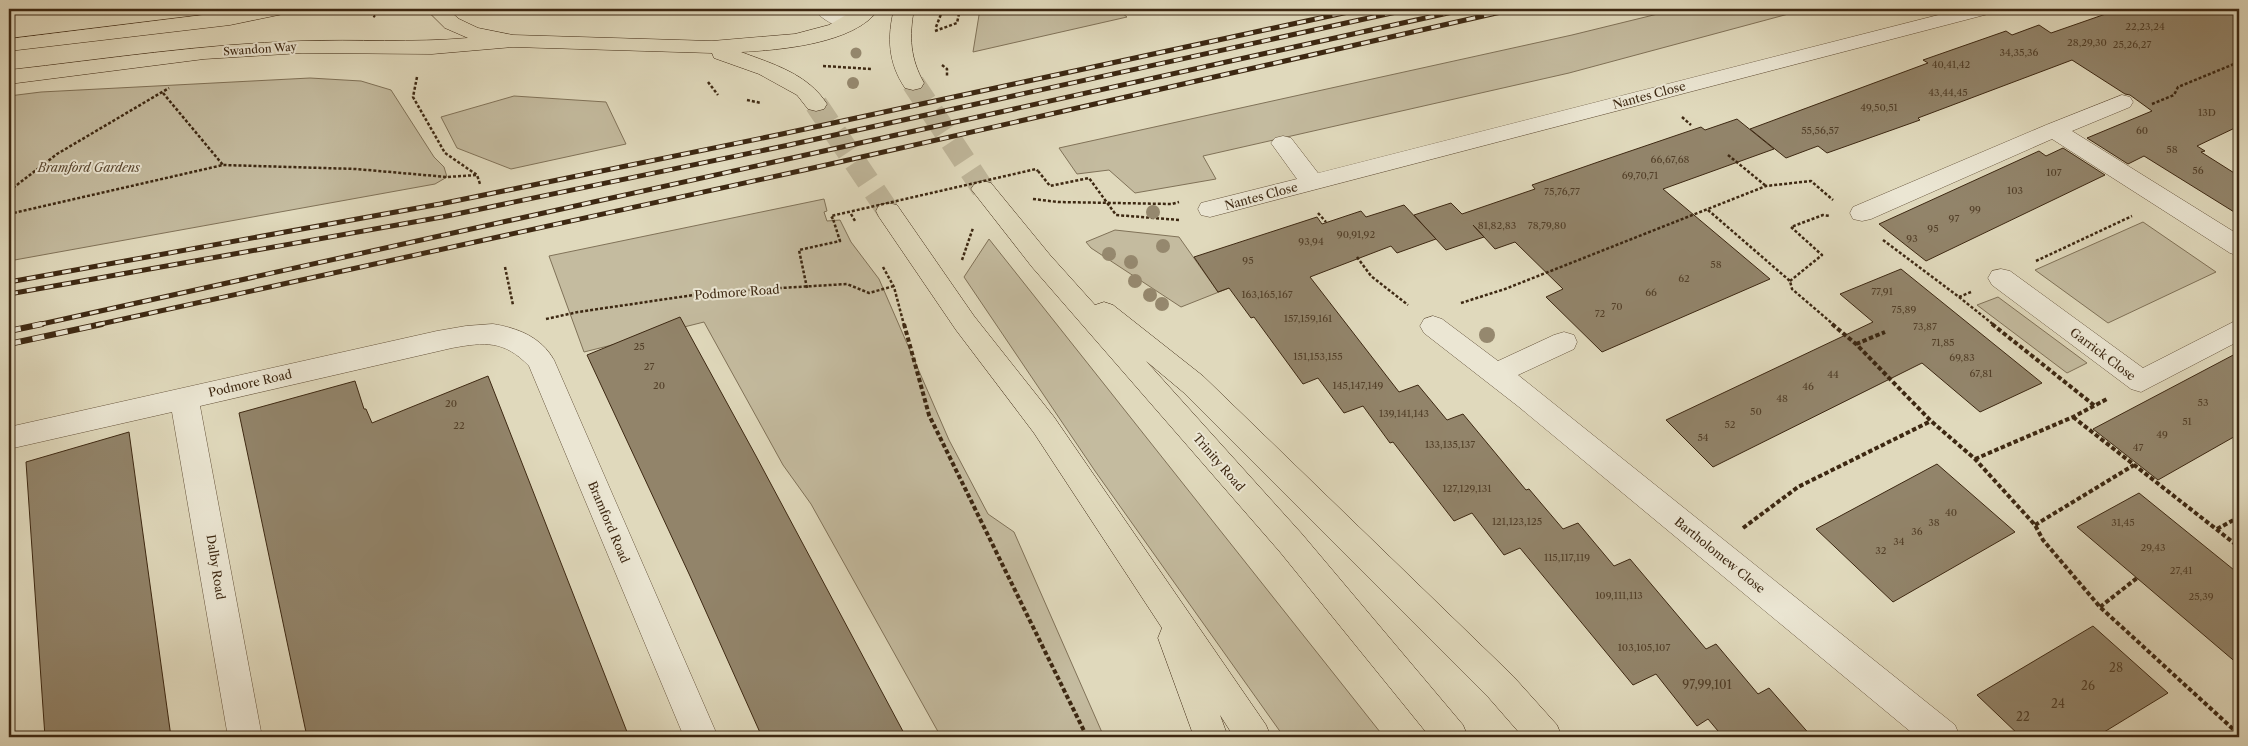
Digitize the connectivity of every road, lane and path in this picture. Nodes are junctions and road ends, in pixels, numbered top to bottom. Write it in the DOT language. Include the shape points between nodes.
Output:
graph roads {
  1 [pos="281,9"];
  2 [pos="436,9"];
  3 [pos="691,9"];
  4 [pos="824,9"];
  5 [pos="869,9"];
  6 [pos="904,9"];
  7 [pos="943,9"];
  8 [pos="960,9"];
  9 [pos="1986,9"];
  10 [pos="689,12"];
  11 [pos="848,23"];
  12 [pos="513,41"];
  13 [pos="9,45"];
  14 [pos="671,46"];
  15 [pos="2239,62"];
  16 [pos="813,65"];
  17 [pos="872,69"];
  18 [pos="9,77"];
  19 [pos="417,77"];
  20 [pos="704,78"];
  21 [pos="913,83"];
  22 [pos="163,93"];
  23 [pos="718,95"];
  24 [pos="152,99"];
  25 [pos="2122,102"];
  26 [pos="816,104"];
  27 [pos="2054,130"];
  28 [pos="1283,144"];
  29 [pos="1728,156"];
  30 [pos="223,165"];
  31 [pos="478,175"];
  32 [pos="1312,182"];
  33 [pos="480,184"];
  34 [pos="1766,186"];
  35 [pos="983,189"];
  36 [pos="9,191"];
  37 [pos="1027,198"];
  38 [pos="2166,200"];
  39 [pos="1106,202"];
  40 [pos="1839,205"];
  41 [pos="1210,209"];
  42 [pos="1708,210"];
  43 [pos="888,211"];
  44 [pos="1862,213"];
  45 [pos="9,214"];
  46 [pos="1838,216"];
  47 [pos="976,219"];
  48 [pos="1176,221"];
  49 [pos="1879,236"];
  50 [pos="2239,248"];
  51 [pos="1356,257"];
  52 [pos="1041,261"];
  53 [pos="961,263"];
  54 [pos="2001,278"];
  55 [pos="1790,281"];
  56 [pos="808,288"];
  57 [pos="1958,297"];
  58 [pos="578,312"];
  59 [pos="1428,321"];
  60 [pos="2239,329"];
  61 [pos="1884,332"];
  62 [pos="492,334"];
  63 [pos="1564,342"];
  64 [pos="1856,344"];
  65 [pos="1497,373"];
  66 [pos="2140,381"];
  67 [pos="186,397"];
  68 [pos="2095,406"];
  69 [pos="2074,417"];
  70 [pos="1931,421"];
  71 [pos="9,438"];
  72 [pos="1975,459"];
  73 [pos="2134,465"];
  74 [pos="2239,517"];
  75 [pos="2035,525"];
  76 [pos="2217,529"];
  77 [pos="2239,547"];
  78 [pos="1714,550"];
  79 [pos="2137,578"];
  80 [pos="1158,596"];
  81 [pos="2100,607"];
  82 [pos="245,737"];
  83 [pos="701,737"];
  84 [pos="1087,737"];
  85 [pos="1211,737"];
  86 [pos="1254,737"];
  87 [pos="1451,737"];
  88 [pos="1545,737"];
  89 [pos="1943,737"];
  90 [pos="2236,737"];
  1 -- 13 [label="highway" via="230,19"];
  2 -- 12 [label="highway" via="454,25 470,33"];
  3 -- 10 [label="path"];
  4 -- 11 [label="street"];
  5 -- 11 [label="highway"];
  6 -- 21 [label="highway" via="899,50 903,67"];
  7 -- 8 [label="path" via="934,31 957,22"];
  9 -- 32 [label="street, Nantes Close"];
  11 -- 14 [label="highway" via="777,43"];
  12 -- 14 [label="highway"];
  12 -- 18 [label="highway, Swandon Way" via="432,48 302,47 214,52"];
  14 -- 26 [label="highway" via="724,53 768,69 805,90"];
  15 -- 25 [label="path" via="2178,87 2174,95 2148,105"];
  16 -- 17 [label="path"];
  19 -- 31 [label="path" via="413,97 445,153"];
  20 -- 23 [label="path"];
  22 -- 30 [label="path"];
  24 -- 36 [label="path" via="57,154"];
  25 -- 27 [label="street"];
  27 -- 38 [label="street"];
  27 -- 44 [label="street"];
  28 -- 32 [label="street, Nantes Close"];
  29 -- 34 [label="path"];
  30 -- 31 [label="path" via="356,169 447,177"];
  30 -- 45 [label="path"];
  31 -- 33 [label="path"];
  32 -- 41 [label="street, Nantes Close"];
  34 -- 40 [label="path" via="1811,181"];
  34 -- 42 [label="path"];
  35 -- 52 [label="highway, Trinity Road"];
  37 -- 39 [label="path"];
  38 -- 50 [label="street"];
  38 -- 54 [label="path"];
  39 -- 48 [label="path" via="1116,215"];
  39 -- 56 [label="path, bridge" via="1089,178 1050,186 1036,168 831,216 840,241 799,250"];
  42 -- 55 [label="path"];
  42 -- 59 [label="path" via="1696,212"];
  43 -- 80 [label="highway" via="965,323 1044,425"];
  46 -- 55 [label="path" via="1823,215 1791,227 1822,254"];
  47 -- 53 [label="path"];
  49 -- 57 [label="path"];
  51 -- 59 [label="path" via="1371,276"];
  52 -- 87 [label="highway, Trinity Road" via="1291,543"];
  52 -- 88 [label="highway" via="1193,384 1501,687"];
  54 -- 57 [label="path"];
  54 -- 66 [label="street, Garrick Close"];
  55 -- 64 [label="path" via="1792,289"];
  56 -- 58 [label="path, Podmore Road" via="714,292"];
  56 -- 84 [label="path, Podmore Road" via="847,284 870,293 894,286 929,415"];
  57 -- 68 [label="path"];
  59 -- 65 [label="street, Bartholomew Close"];
  60 -- 66 [label="street, Garrick Close"];
  61 -- 64 [label="path"];
  62 -- 67 [label="street, Podmore Road" via="437,341"];
  62 -- 83 [label="street, Bramford Road" via="523,342 540,360"];
  63 -- 65 [label="street"];
  64 -- 70 [label="path"];
  65 -- 78 [label="street, Bartholomew Close"];
  66 -- 68 [label="path"];
  67 -- 71 [label="street, Podmore Road"];
  67 -- 82 [label="street, Dalby Road"];
  68 -- 69 [label="path"];
  69 -- 72 [label="path"];
  69 -- 73 [label="path"];
  70 -- 72 [label="path"];
  70 -- 78 [label="path" via="1798,487"];
  72 -- 75 [label="path"];
  73 -- 75 [label="path"];
  73 -- 76 [label="path"];
  74 -- 76 [label="path"];
  75 -- 81 [label="path" via="2043,540"];
  76 -- 77 [label="path"];
  78 -- 89 [label="street, Bartholomew Close"];
  79 -- 81 [label="path"];
  80 -- 85 [label="highway"];
  80 -- 86 [label="highway"];
  81 -- 90 [label="path" via="2233,729"];
}
